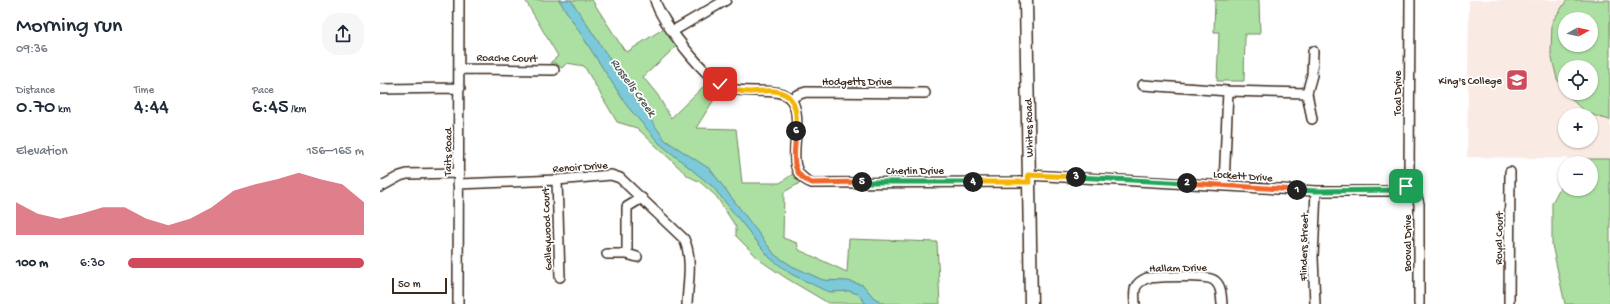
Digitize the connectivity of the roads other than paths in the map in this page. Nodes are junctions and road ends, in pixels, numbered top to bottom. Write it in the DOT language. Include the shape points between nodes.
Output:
graph roads {
  1 [pos="459,0"];
  2 [pos="655,0"];
  3 [pos="726,0"];
  4 [pos="1026,0"];
  5 [pos="1410,0"];
  6 [pos="673,31"];
  7 [pos="1313,51"];
  8 [pos="460,68"];
  9 [pos="554,70"];
  10 [pos="1143,85"];
  11 [pos="460,88"];
  12 [pos="380,89"];
  13 [pos="1228,91"];
  14 [pos="924,93"];
  15 [pos="1307,93"];
  16 [pos="791,99"];
  17 [pos="1312,119"];
  18 [pos="1510,172"];
  19 [pos="459,174"];
  20 [pos="1028,178"];
  21 [pos="557,180"];
  22 [pos="458,184"];
  23 [pos="1224,185"];
  24 [pos="1406,186"];
  25 [pos="380,187"];
  26 [pos="1316,191"];
  27 [pos="642,198"];
  28 [pos="608,254"];
  29 [pos="627,254"];
  30 [pos="637,257"];
  31 [pos="560,277"];
  32 [pos="458,304"];
  33 [pos="687,304"];
  34 [pos="1031,304"];
  35 [pos="1135,304"];
  36 [pos="1222,304"];
  37 [pos="1315,304"];
  38 [pos="1419,304"];
  39 [pos="1509,304"];
  1 -- 8 [label="street, Taits Road"];
  2 -- 6 [label="street" via="658,10"];
  3 -- 6 [label="street"];
  4 -- 20 [label="street, Whites Road"];
  5 -- 24 [label="street, Toal Drive" via="1409,176"];
  6 -- 16 [label="street" via="709,76 720,84 743,91 779,92"];
  7 -- 15 [label="street" via="1312,75"];
  8 -- 9 [label="street, Roache Court"];
  8 -- 11 [label="street, Taits Road"];
  10 -- 13 [label="street"];
  11 -- 12 [label="street"];
  11 -- 19 [label="street, Taits Road"];
  13 -- 15 [label="street"];
  13 -- 23 [label="street"];
  14 -- 16 [label="street, Hodgetts Drive" via="806,92"];
  15 -- 17 [label="street"];
  16 -- 20 [label="street, Cherlin Drive" via="796,114 795,165 800,177 809,182"];
  18 -- 39 [label="street, Royal Court"];
  19 -- 22 [label="street, Taits Road"];
  19 -- 25 [label="street" via="406,174"];
  20 -- 23 [label="street, Lockett Drive"];
  20 -- 34 [label="street, Whites Road"];
  21 -- 22 [label="street, Renoir Drive"];
  21 -- 27 [label="street, Renoir Drive" via="611,175 624,181"];
  21 -- 31 [label="street, Galleywood Court"];
  22 -- 32 [label="street, Taits Road"];
  23 -- 26 [label="street, Lockett Drive"];
  24 -- 26 [label="street, Lockett Drive" via="1399,190"];
  24 -- 38 [label="street, Booval Drive" via="1417,197 1419,204"];
  26 -- 37 [label="street, Flinders Street" via="1313,258"];
  27 -- 29 [label="street" via="627,207"];
  27 -- 33 [label="street, Renoir Drive" via="686,244 689,260"];
  28 -- 29 [label="street"];
  29 -- 30 [label="street"];
  35 -- 36 [label="street, Hallam Drive" via="1134,292 1136,285 1141,281 1157,278 1207,277 1217,282"];
}
